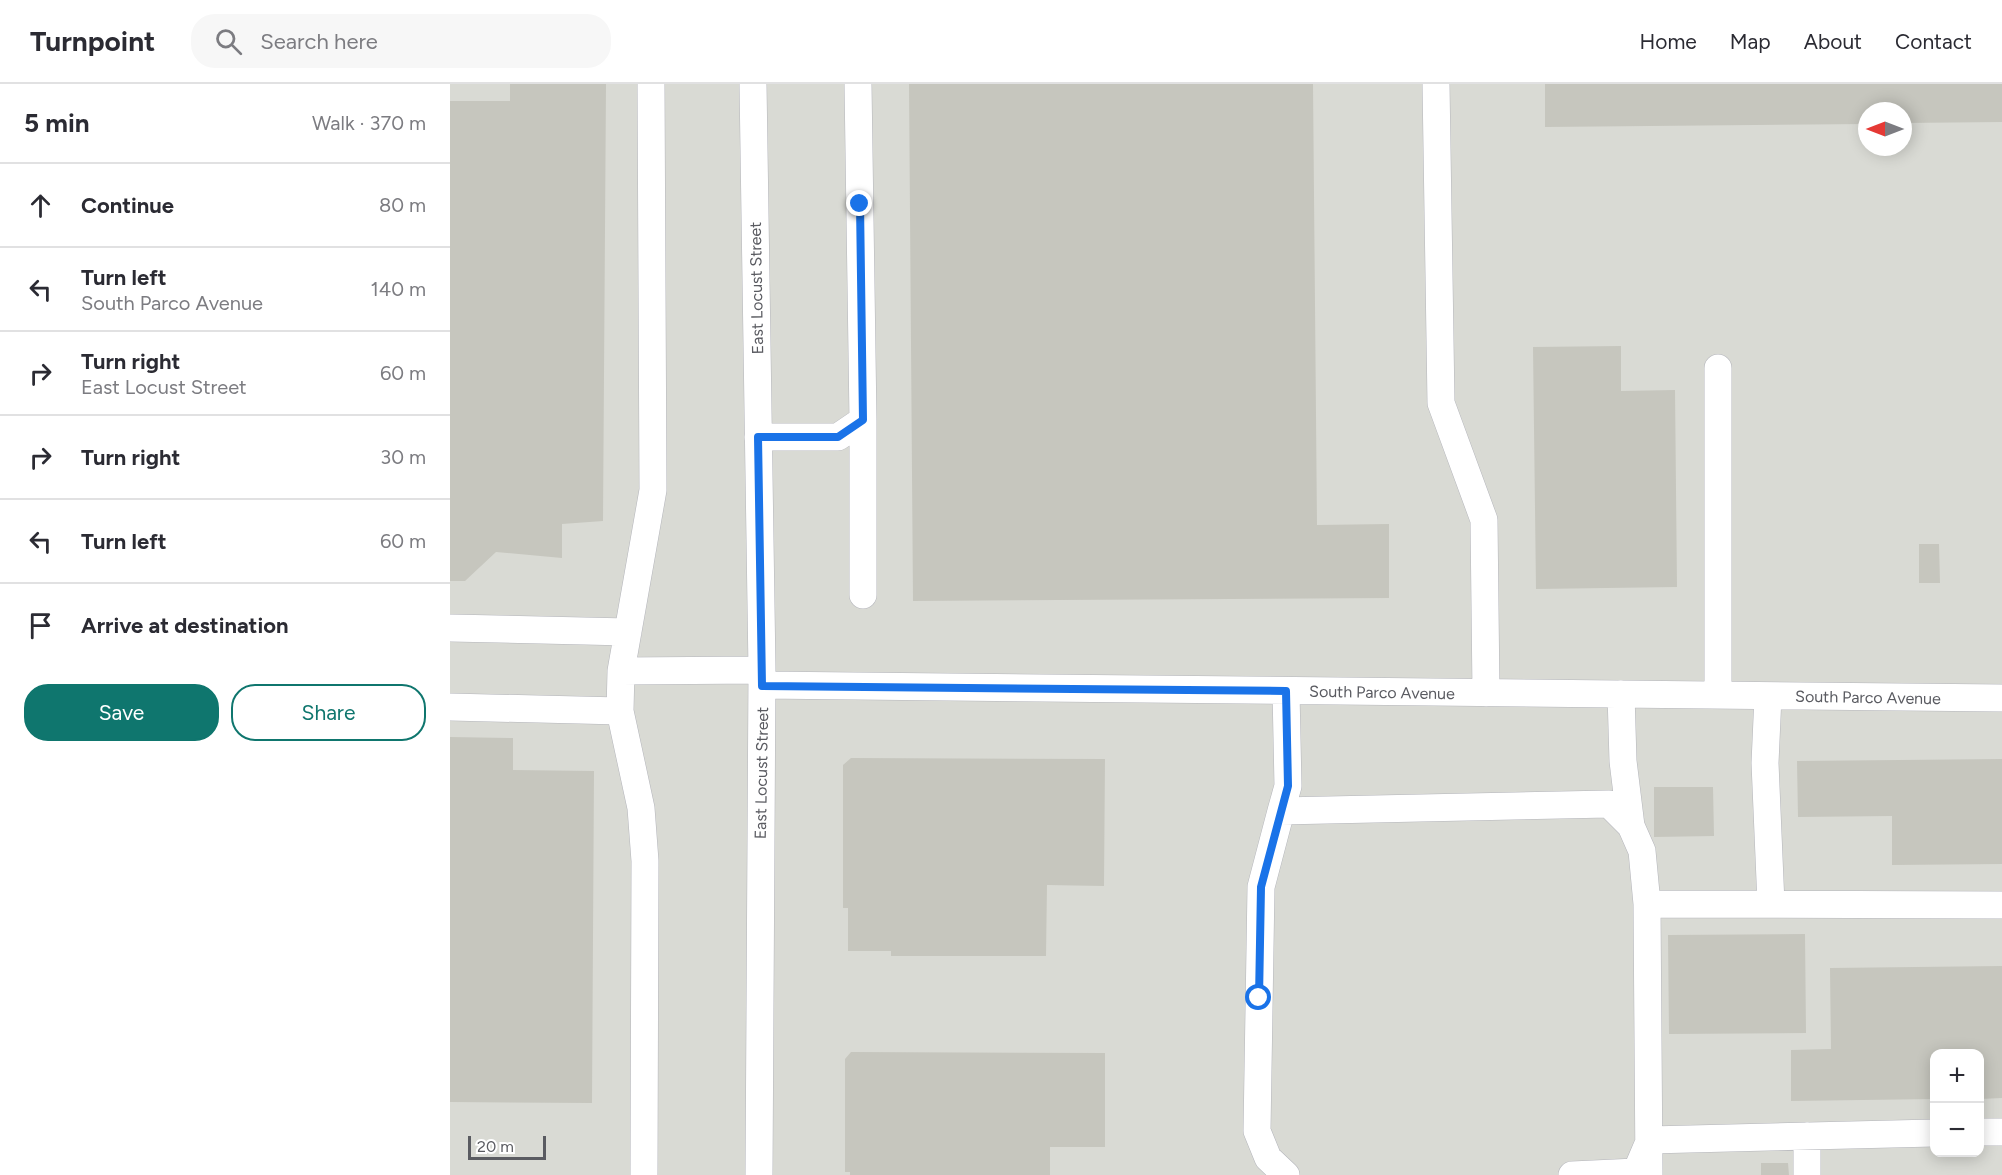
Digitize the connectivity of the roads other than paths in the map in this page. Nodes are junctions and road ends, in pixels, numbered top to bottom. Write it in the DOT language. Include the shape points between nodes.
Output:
graph roads {
  1 [pos="651,84"];
  2 [pos="753,84"];
  3 [pos="858,84"];
  4 [pos="1436,84"];
  5 [pos="1719,368"];
  6 [pos="863,420"];
  7 [pos="758,437"];
  8 [pos="863,595"];
  9 [pos="450,628"];
  10 [pos="628,632"];
  11 [pos="621,671"];
  12 [pos="762,678"];
  13 [pos="1286,691"];
  14 [pos="1486,693"];
  15 [pos="1621,694"];
  16 [pos="1719,695"];
  17 [pos="1768,696"];
  18 [pos="2002,698"];
  19 [pos="450,707"];
  20 [pos="620,711"];
  21 [pos="1281,811"];
  22 [pos="1631,826"];
  23 [pos="1647,903"];
  24 [pos="1771,903"];
  25 [pos="2002,905"];
  26 [pos="1984,1132"];
  27 [pos="2002,1132"];
  28 [pos="1930,1133"];
  29 [pos="1807,1136"];
  30 [pos="1650,1140"];
  31 [pos="644,1175"];
  32 [pos="759,1175"];
  33 [pos="1286,1175"];
  34 [pos="1572,1175"];
  35 [pos="1649,1175"];
  36 [pos="1807,1175"];
  1 -- 10 [label="street" via="653,490"];
  2 -- 7 [label="street, East Locust Street"];
  3 -- 6 [label="street"];
  4 -- 14 [label="street" via="1442,403 1484,520"];
  5 -- 16 [label="street"];
  6 -- 7 [label="street" via="838,437"];
  6 -- 8 [label="street"];
  7 -- 12 [label="street, East Locust Street"];
  9 -- 10 [label="street"];
  10 -- 11 [label="street"];
  11 -- 12 [label="street, South Parco Avenue"];
  11 -- 20 [label="street"];
  12 -- 13 [label="street, South Parco Avenue"];
  12 -- 32 [label="street, East Locust Street"];
  13 -- 14 [label="street, South Parco Avenue"];
  13 -- 21 [label="street" via="1288,786"];
  14 -- 15 [label="street, South Parco Avenue"];
  15 -- 16 [label="street, South Parco Avenue"];
  15 -- 22 [label="street" via="1623,761"];
  16 -- 17 [label="street, South Parco Avenue"];
  17 -- 18 [label="street, South Parco Avenue"];
  17 -- 24 [label="street" via="1765,763"];
  19 -- 20 [label="street"];
  20 -- 31 [label="street" via="640,808 645,861"];
  21 -- 22 [label="street" via="1609,804"];
  21 -- 33 [label="street" via="1261,887 1257,1131 1268,1158"];
  22 -- 23 [label="street" via="1642,851"];
  23 -- 24 [label="street"];
  23 -- 30 [label="street"];
  24 -- 25 [label="street"];
  26 -- 27 [label="street"];
  28 -- 29 [label="street"];
  29 -- 30 [label="street"];
  29 -- 36 [label="street"];
  30 -- 34 [label="street" via="1636,1172"];
  30 -- 35 [label="street"];
}
